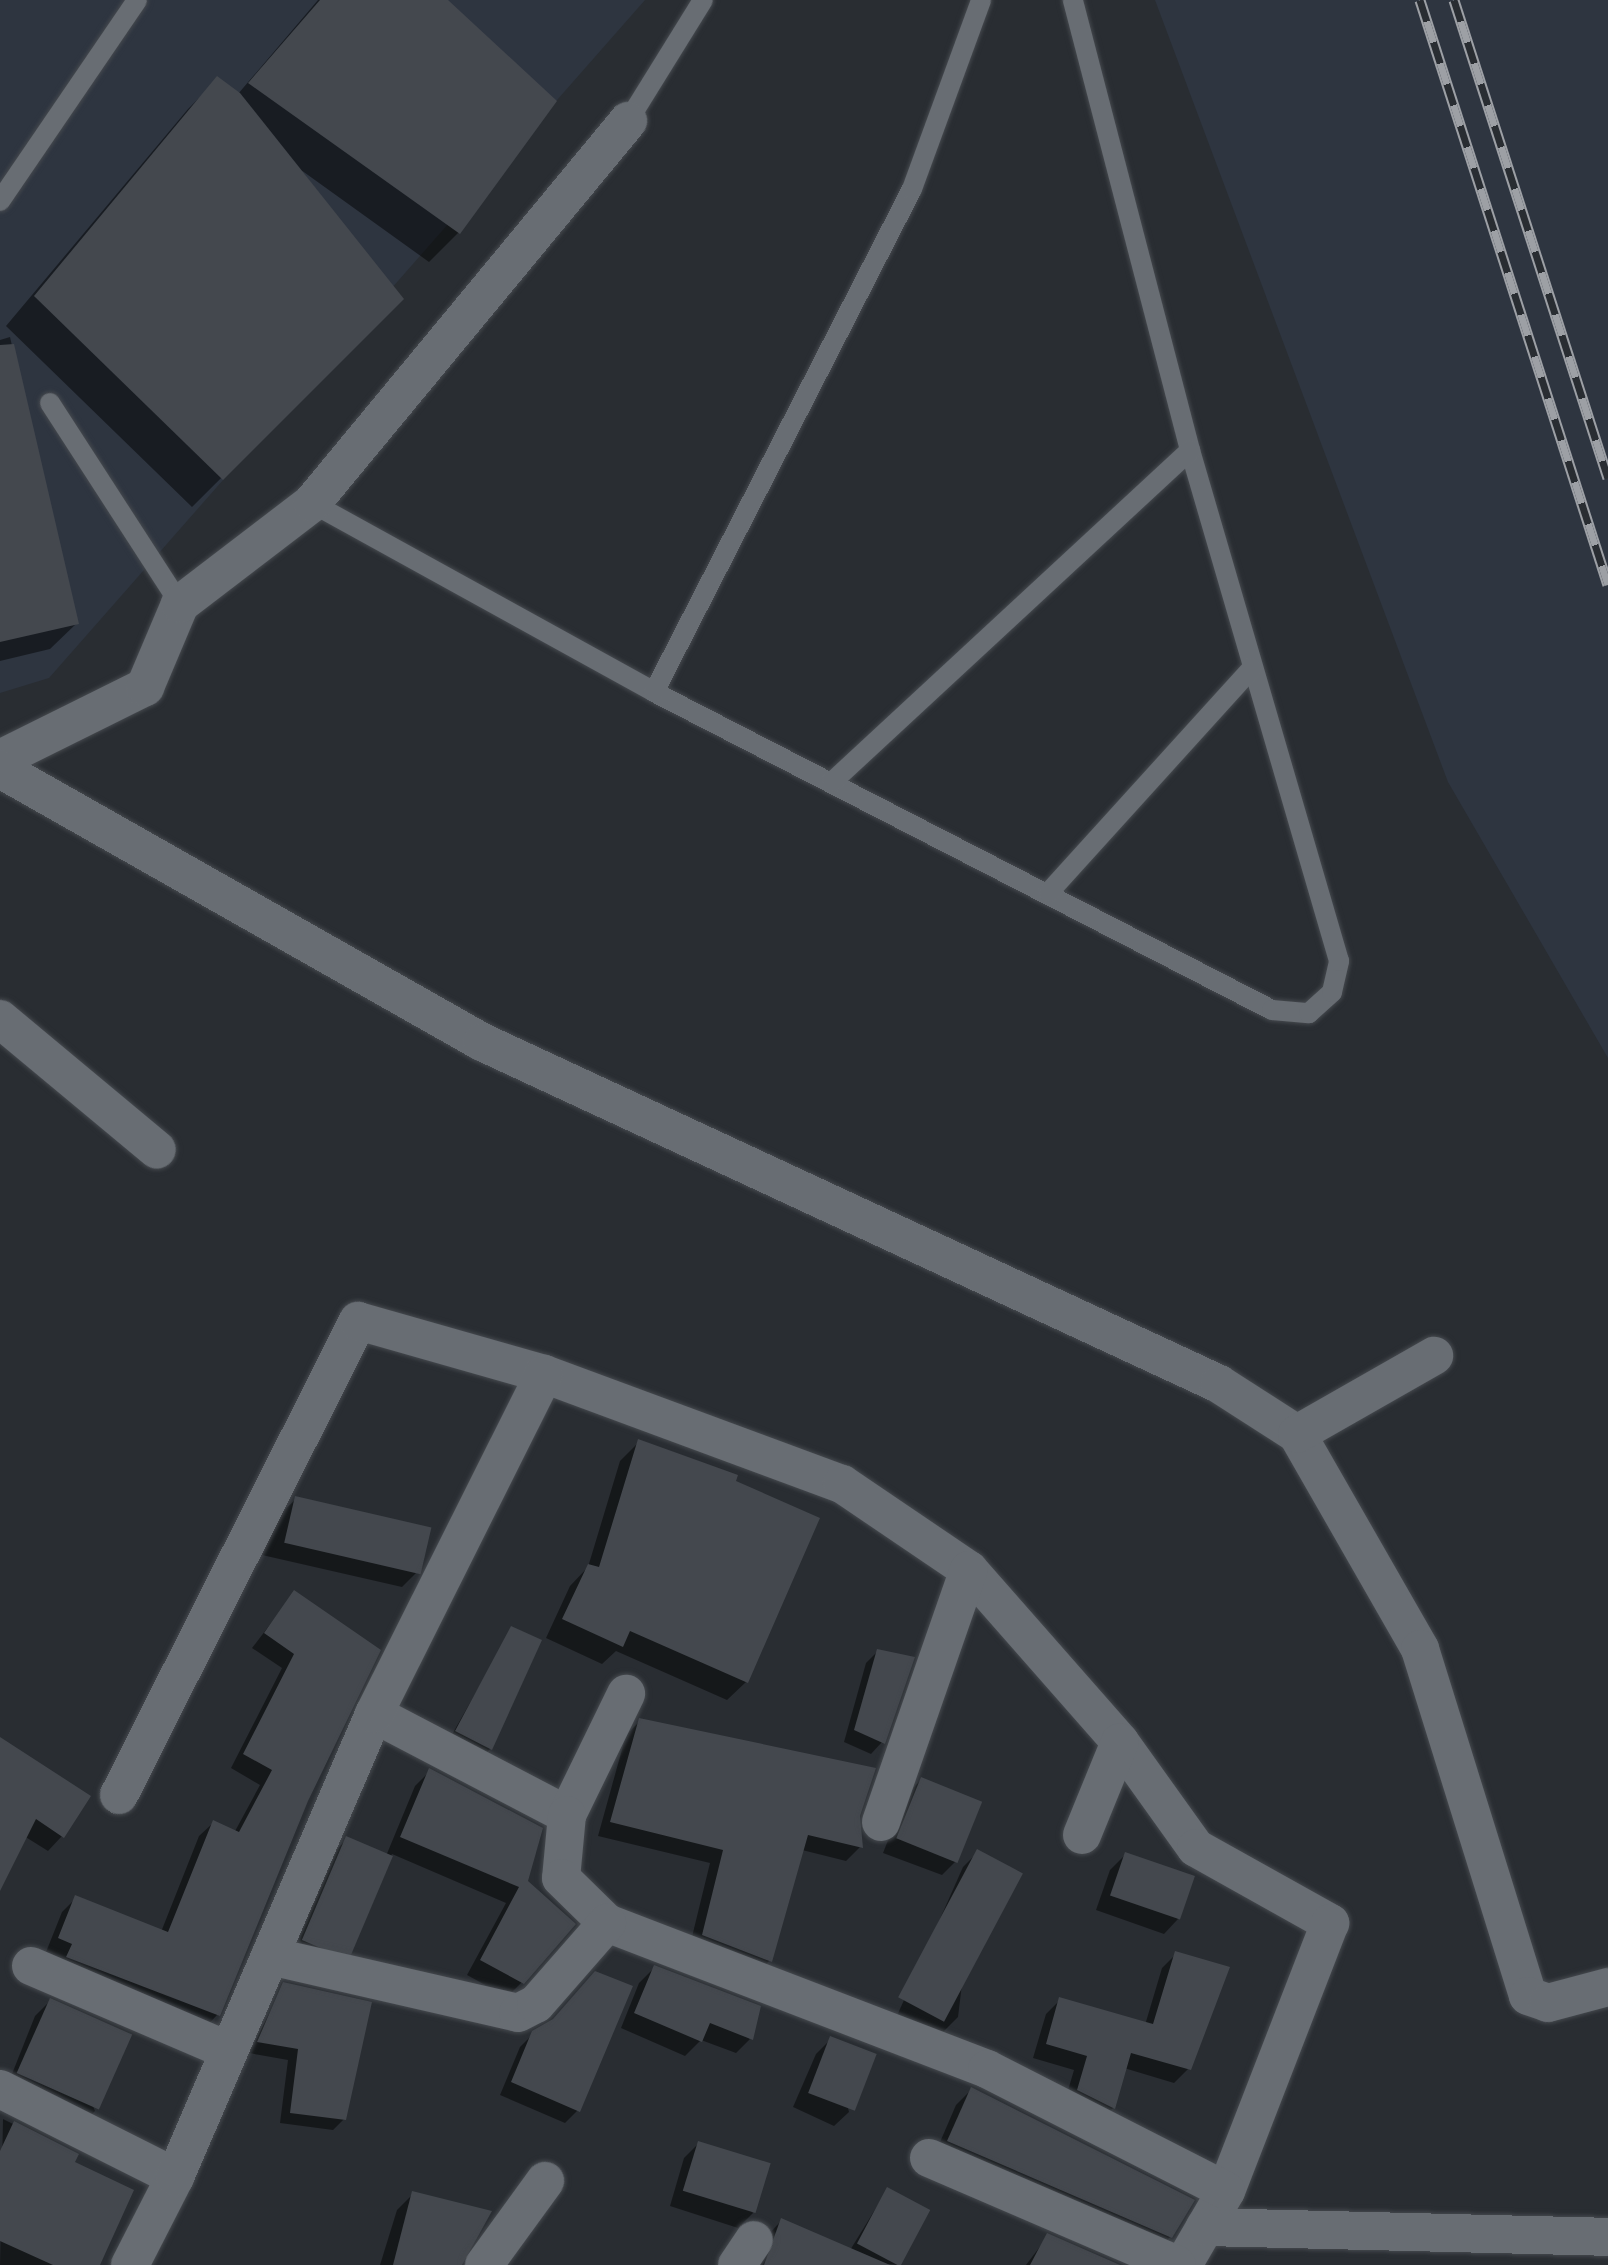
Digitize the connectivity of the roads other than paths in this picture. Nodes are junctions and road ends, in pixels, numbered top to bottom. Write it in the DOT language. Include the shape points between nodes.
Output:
graph roads {
  1 [pos="137,0"];
  2 [pos="703,0"];
  3 [pos="981,0"];
  4 [pos="1073,0"];
  5 [pos="628,121"];
  6 [pos="0,201"];
  7 [pos="50,403"];
  8 [pos="1190,450"];
  9 [pos="312,503"];
  10 [pos="180,604"];
  11 [pos="1252,668"];
  12 [pos="654,692"];
  13 [pos="0,758"];
  14 [pos="0,769"];
  15 [pos="832,782"];
  16 [pos="1049,892"];
  17 [pos="0,1019"];
  18 [pos="157,1150"];
  19 [pos="1434,1356"];
  20 [pos="544,1374"];
  21 [pos="1297,1434"];
  22 [pos="969,1570"];
  23 [pos="626,1694"];
  24 [pos="374,1714"];
  25 [pos="1120,1742"];
  26 [pos="119,1794"];
  27 [pos="568,1815"];
  28 [pos="881,1822"];
  29 [pos="1082,1835"];
  30 [pos="606,1923"];
  31 [pos="270,1956"];
  32 [pos="31,1966"];
  33 [pos="1608,1987"];
  34 [pos="229,2051"];
  35 [pos="0,2089"];
  36 [pos="929,2158"];
  37 [pos="175,2177"];
  38 [pos="544,2181"];
  39 [pos="1226,2191"];
  40 [pos="1205,2227"];
  41 [pos="1608,2237"];
  42 [pos="130,2265"];
  43 [pos="484,2265"];
  44 [pos="1180,2265"];
  1 -- 6 [label="lane"];
  2 -- 5 [label="lane"];
  3 -- 12 [label="lane" via="912,189"];
  4 -- 8 [label="lane"];
  5 -- 9 [label="street"];
  7 -- 10 [label="lane"];
  8 -- 11 [label="lane"];
  8 -- 15 [label="lane"];
  9 -- 10 [label="street"];
  9 -- 12 [label="lane"];
  10 -- 13 [label="street" via="145,686"];
  11 -- 16 [label="lane"];
  11 -- 16 [label="lane" via="1338,961 1332,992 1308,1012 1272,1010"];
  12 -- 15 [label="lane"];
  14 -- 21 [label="street" via="482,1042 1219,1384"];
  15 -- 16 [label="lane"];
  17 -- 18 [label="street"];
  19 -- 21 [label="street"];
  20 -- 22 [label="street" via="842,1484"];
  20 -- 24 [label="street"];
  20 -- 26 [label="street" via="358,1321"];
  21 -- 33 [label="street" via="1420,1649 1528,1996 1548,2003"];
  22 -- 25 [label="street"];
  22 -- 28 [label="street"];
  23 -- 27 [label="street"];
  24 -- 27 [label="street"];
  24 -- 31 [label="street"];
  25 -- 29 [label="street"];
  25 -- 39 [label="street" via="1196,1848 1330,1923"];
  27 -- 30 [label="street" via="561,1878"];
  30 -- 31 [label="street" via="536,2004 518,2013"];
  30 -- 39 [label="street" via="988,2069"];
  31 -- 34 [label="street"];
  32 -- 34 [label="street"];
  34 -- 37 [label="street"];
  35 -- 37 [label="street"];
  36 -- 44 [label="street"];
  37 -- 42 [label="street"];
  38 -- 43 [label="street"];
  39 -- 40 [label="street"];
  40 -- 41 [label="street"];
  40 -- 44 [label="street"];
}
